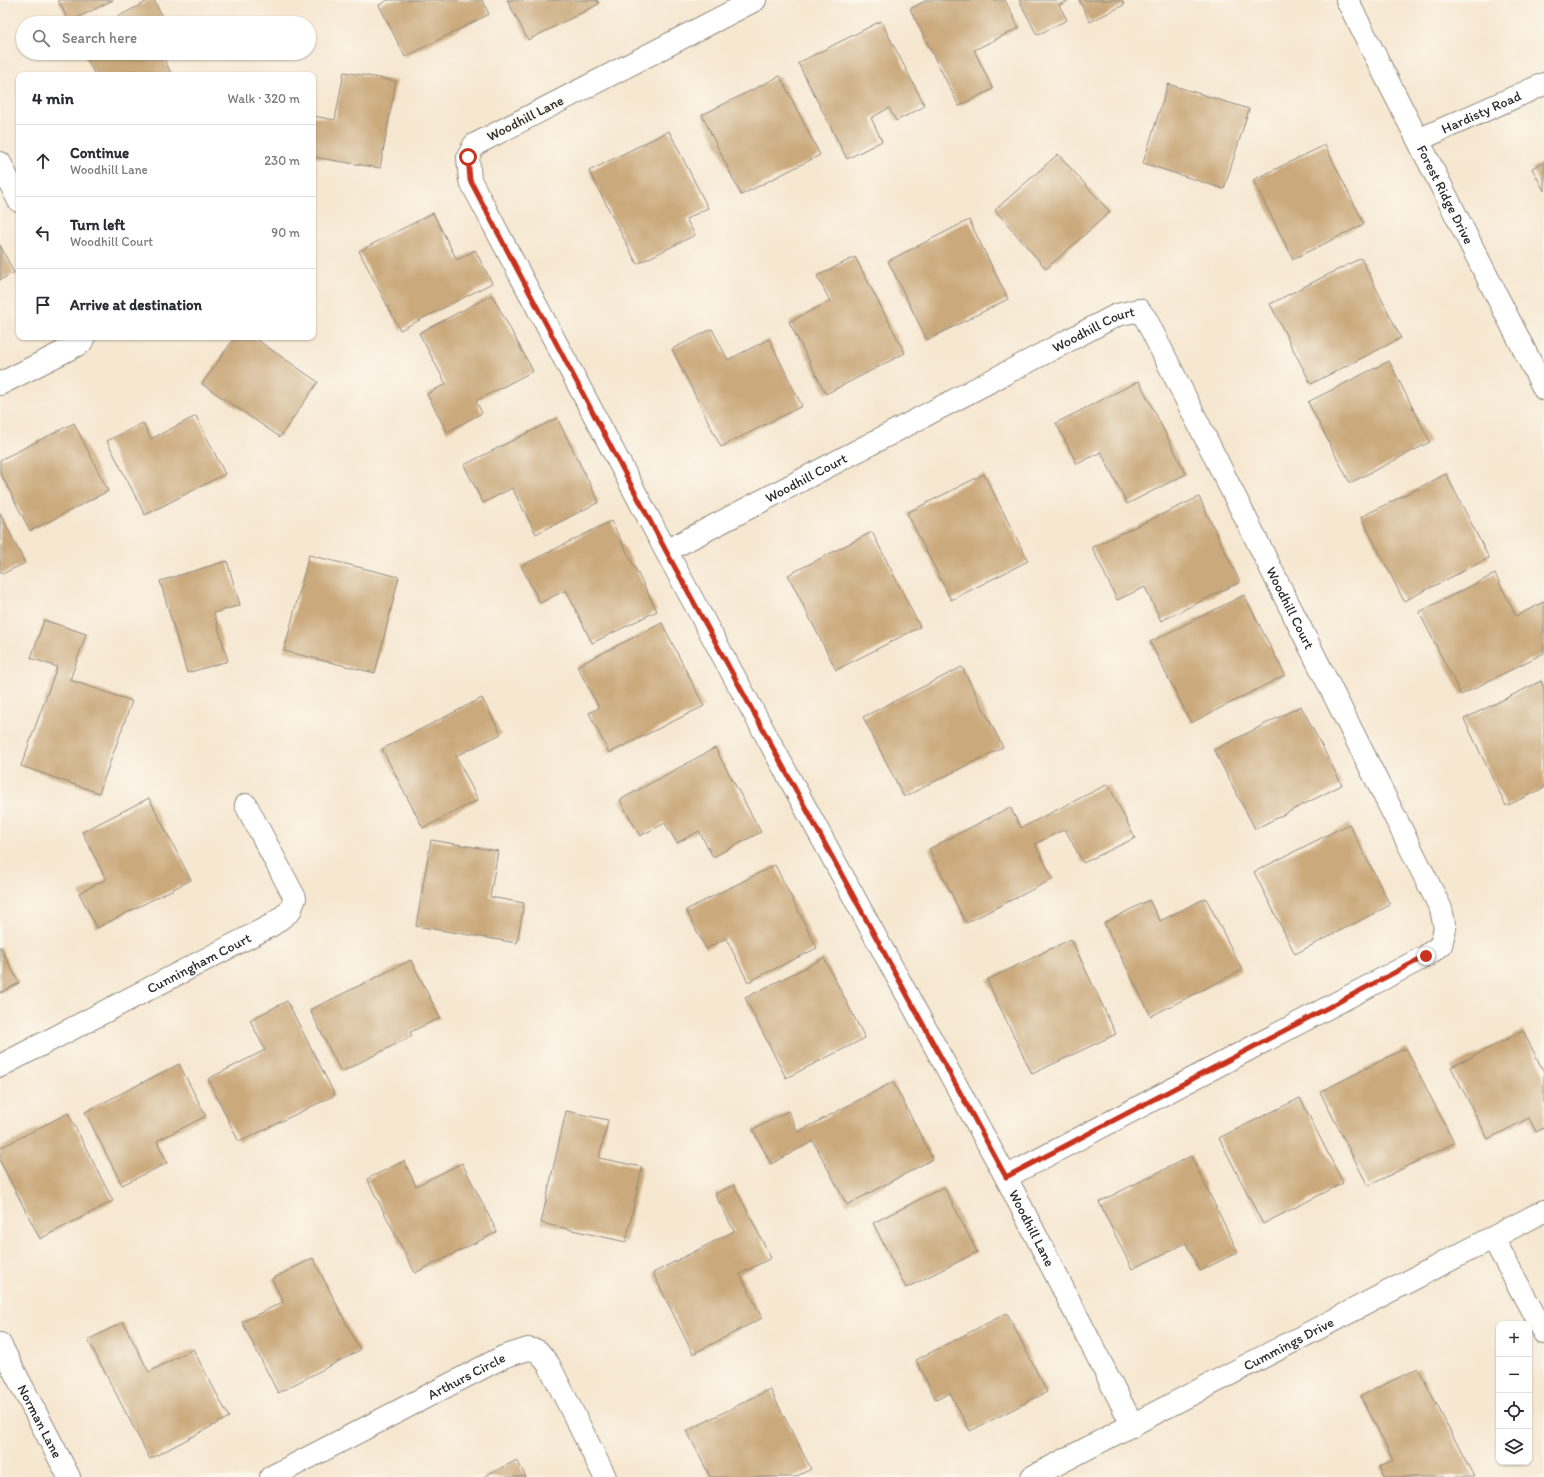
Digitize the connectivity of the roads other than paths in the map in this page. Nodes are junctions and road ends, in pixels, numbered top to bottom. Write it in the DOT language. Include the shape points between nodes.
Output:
graph roads {
  1 [pos="755,0"];
  2 [pos="1347,0"];
  3 [pos="1544,84"];
  4 [pos="1418,140"];
  5 [pos="0,163"];
  6 [pos="16,195"];
  7 [pos="82,340"];
  8 [pos="0,384"];
  9 [pos="1544,389"];
  10 [pos="666,551"];
  11 [pos="246,805"];
  12 [pos="0,1066"];
  13 [pos="1006,1177"];
  14 [pos="1544,1211"];
  15 [pos="1493,1238"];
  16 [pos="1544,1333"];
  17 [pos="0,1344"];
  18 [pos="1133,1426"];
  19 [pos="70,1477"];
  20 [pos="271,1477"];
  21 [pos="605,1477"];
  22 [pos="1032,1477"];
  1 -- 10 [label="street, Woodhill Lane" via="474,145 468,157 470,180"];
  2 -- 4 [label="street, Forest Ridge Drive"];
  3 -- 4 [label="street, Hardisty Road"];
  4 -- 9 [label="street, Forest Ridge Drive"];
  5 -- 6 [label="street"];
  7 -- 8 [label="street"];
  10 -- 13 [label="street, Woodhill Lane"];
  10 -- 13 [label="street, Woodhill Court" via="1117,315 1139,310 1146,319 1441,909 1445,928 1441,945 1426,956"];
  11 -- 12 [label="street, Cunningham Court" via="295,898 290,911 272,925"];
  13 -- 18 [label="street, Woodhill Lane"];
  14 -- 15 [label="street, Cummings Drive"];
  15 -- 16 [label="street"];
  15 -- 18 [label="street, Cummings Drive"];
  17 -- 19 [label="street, Norman Lane"];
  18 -- 22 [label="street, Cummings Drive"];
  20 -- 21 [label="street, Arthurs Circle" via="503,1357 528,1349 538,1351 549,1364"];
}
